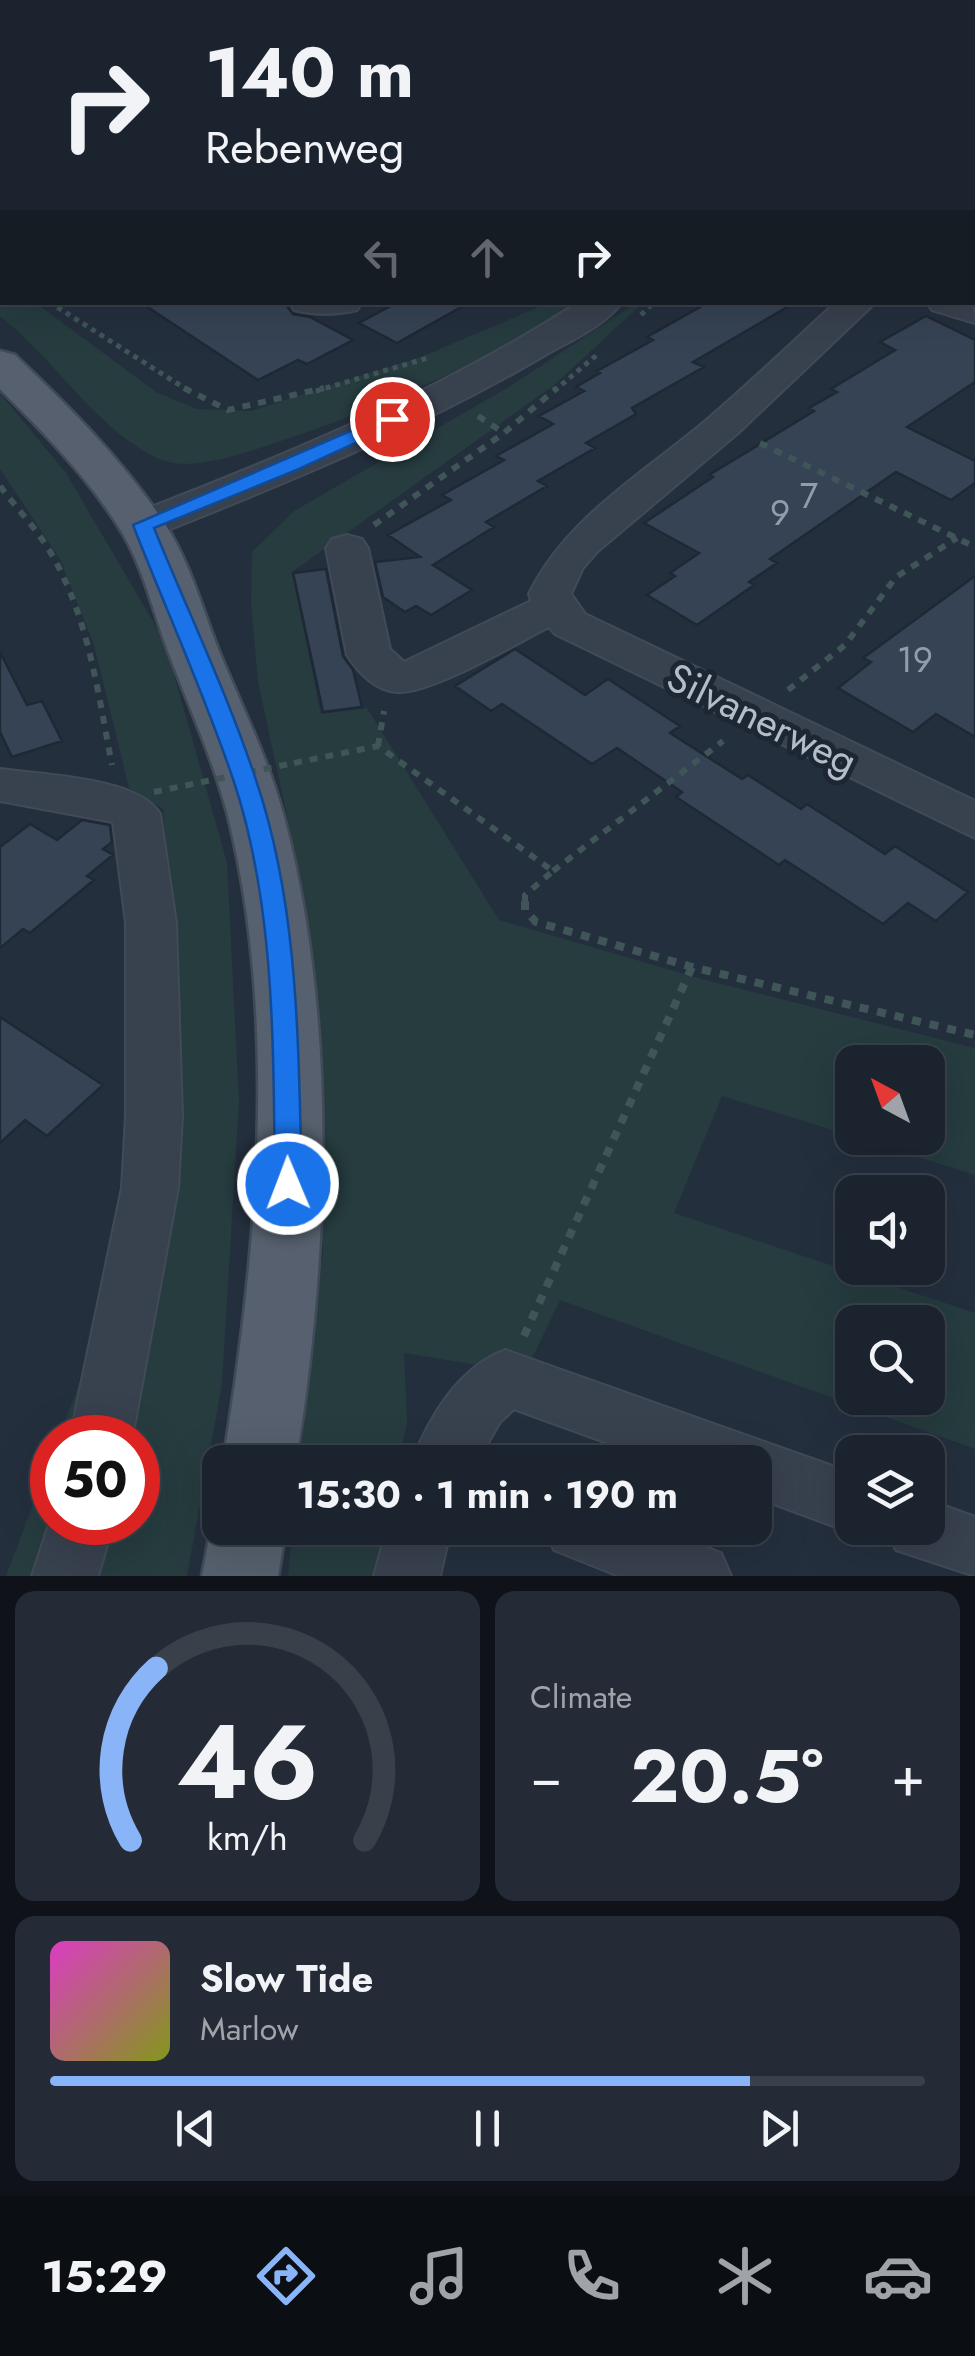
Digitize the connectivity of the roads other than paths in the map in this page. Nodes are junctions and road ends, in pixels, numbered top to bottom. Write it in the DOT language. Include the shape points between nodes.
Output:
graph roads {
  1 [pos="855,305"];
  2 [pos="622,309"];
  3 [pos="0,364"];
  4 [pos="143,525"];
  5 [pos="347,548"];
  6 [pos="554,608"];
  7 [pos="0,785"];
  8 [pos="975,822"];
  9 [pos="106,1415"];
  10 [pos="263,1445"];
  11 [pos="453,1445"];
  12 [pos="691,1445"];
  13 [pos="772,1474"];
  14 [pos="835,1498"];
  15 [pos="945,1537"];
  16 [pos="75,1545"];
  17 [pos="246,1545"];
  18 [pos="416,1545"];
  19 [pos="620,1545"];
  20 [pos="975,1548"];
  21 [pos="65,1576"];
  22 [pos="240,1576"];
  23 [pos="408,1576"];
  24 [pos="698,1576"];
  1 -- 6 [label="street" via="583,542 550,594"];
  2 -- 4 [label="street" via="292,465"];
  3 -- 4 [label="main road" via="52,415"];
  4 -- 10 [label="main road" via="246,782 284,989 288,1184"];
  5 -- 6 [label="street" via="368,655 394,677 410,676"];
  6 -- 8 [label="street, Silvanerweg" via="570,624"];
  7 -- 9 [label="street" via="137,798 149,905 154,1116 150,1188"];
  11 -- 12 [label="street" via="478,1402 504,1378"];
  13 -- 14 [label="street"];
  15 -- 20 [label="street"];
  16 -- 21 [label="street"];
  17 -- 22 [label="main road"];
  18 -- 23 [label="street"];
  19 -- 24 [label="street"];
}
